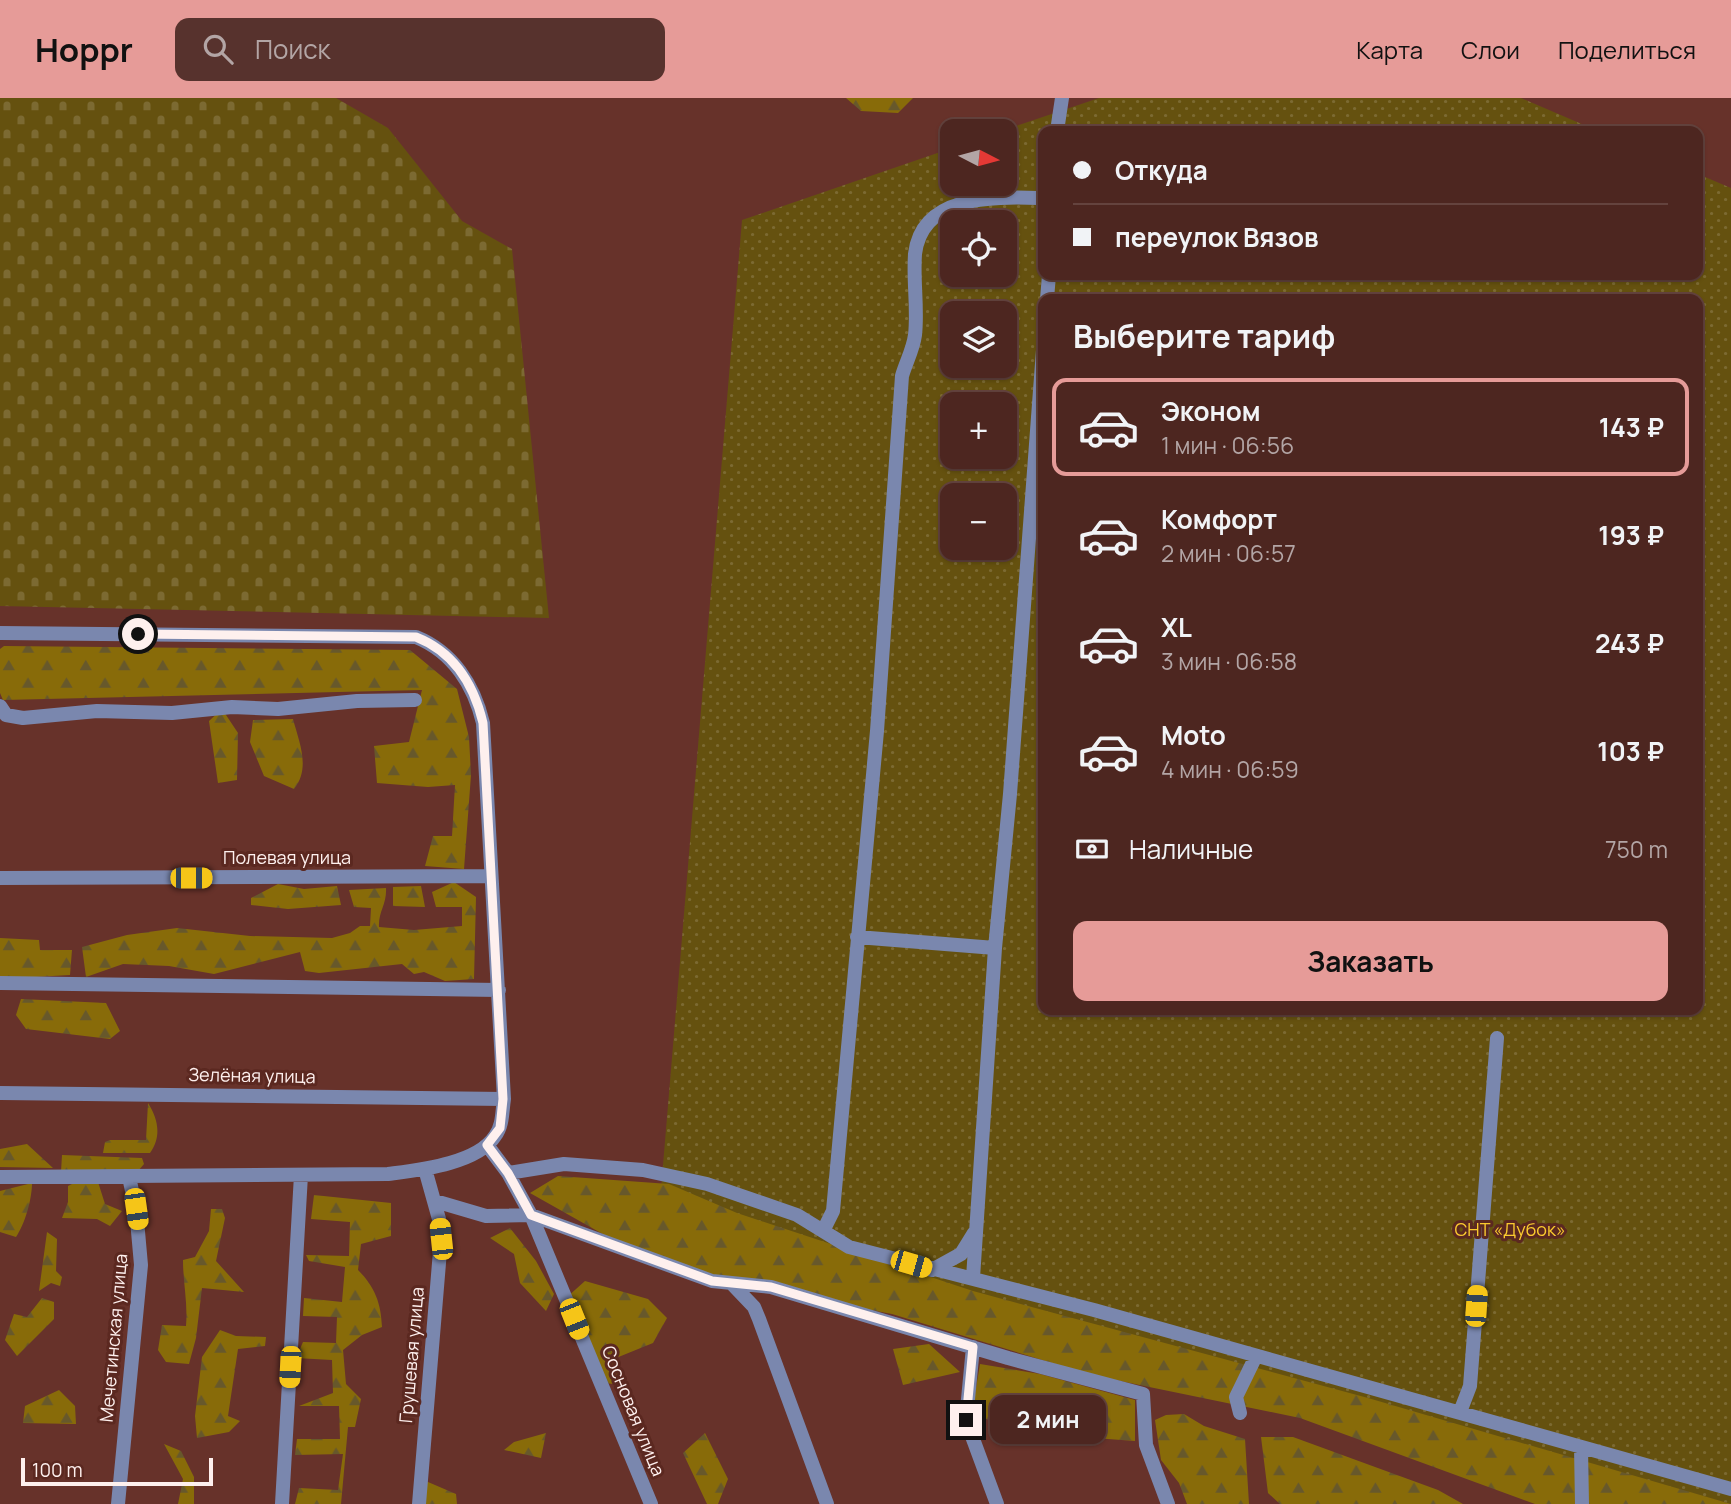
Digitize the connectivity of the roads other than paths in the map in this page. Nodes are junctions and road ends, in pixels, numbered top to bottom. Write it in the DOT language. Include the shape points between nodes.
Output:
graph roads {
  1 [pos="1062,98"];
  2 [pos="1059,126"];
  3 [pos="1038,198"];
  4 [pos="1038,418"];
  5 [pos="0,633"];
  6 [pos="415,700"];
  7 [pos="0,706"];
  8 [pos="491,876"];
  9 [pos="0,878"];
  10 [pos="857,936"];
  11 [pos="995,948"];
  12 [pos="0,983"];
  13 [pos="499,990"];
  14 [pos="1497,1038"];
  15 [pos="0,1093"];
  16 [pos="503,1099"];
  17 [pos="487,1145"];
  18 [pos="425,1170"];
  19 [pos="508,1173"];
  20 [pos="301,1175"];
  21 [pos="0,1177"];
  22 [pos="129,1177"];
  23 [pos="435,1201"];
  24 [pos="531,1215"];
  25 [pos="824,1230"];
  26 [pos="975,1231"];
  27 [pos="932,1270"];
  28 [pos="973,1278"];
  29 [pos="733,1285"];
  30 [pos="973,1347"];
  31 [pos="1256,1356"];
  32 [pos="1460,1412"];
  33 [pos="1240,1413"];
  34 [pos="1581,1447"];
  35 [pos="1731,1489"];
  36 [pos="118,1504"];
  37 [pos="282,1504"];
  38 [pos="419,1504"];
  39 [pos="651,1504"];
  40 [pos="827,1504"];
  41 [pos="998,1504"];
  42 [pos="1168,1504"];
  43 [pos="1582,1504"];
  1 -- 2 [label="street"];
  3 -- 10 [label="street" via="997,197 942,210 929,220 915,254 915,333 902,376"];
  4 -- 11 [label="street"];
  5 -- 8 [label="street" via="397,636 434,644 463,674 479,706"];
  6 -- 7 [label="street" via="172,713 97,711 23,718 6,715"];
  8 -- 9 [label="street, Полевая улица"];
  8 -- 13 [label="street"];
  10 -- 11 [label="street"];
  10 -- 25 [label="street" via="833,1211"];
  11 -- 26 [label="street"];
  12 -- 13 [label="street"];
  13 -- 16 [label="street"];
  14 -- 32 [label="street" via="1470,1386"];
  15 -- 16 [label="street, Зелёная улица"];
  16 -- 17 [label="street" via="500,1128"];
  17 -- 18 [label="street"];
  17 -- 19 [label="street, Сосновая улица"];
  18 -- 20 [label="street"];
  18 -- 23 [label="street, Грушевая улица"];
  19 -- 24 [label="street, Сосновая улица"];
  19 -- 25 [label="street" via="564,1164 675,1176 762,1201"];
  20 -- 22 [label="street"];
  20 -- 37 [label="street"];
  21 -- 22 [label="street"];
  22 -- 36 [label="street, Мечетинская улица" via="141,1265"];
  23 -- 24 [label="street" via="486,1216"];
  23 -- 38 [label="street, Грушевая улица" via="441,1239"];
  24 -- 29 [label="street"];
  24 -- 39 [label="street, Сосновая улица"];
  25 -- 27 [label="street" via="849,1247"];
  26 -- 27 [label="street" via="961,1254"];
  26 -- 28 [label="street"];
  27 -- 28 [label="street"];
  28 -- 31 [label="street"];
  29 -- 30 [label="street" via="771,1287"];
  29 -- 40 [label="street" via="754,1307"];
  30 -- 41 [label="street" via="966,1420"];
  30 -- 42 [label="street" via="1143,1394 1146,1445"];
  31 -- 32 [label="street"];
  31 -- 33 [label="street" via="1236,1397"];
  32 -- 34 [label="street"];
  34 -- 35 [label="street"];
  34 -- 43 [label="street"];
}
